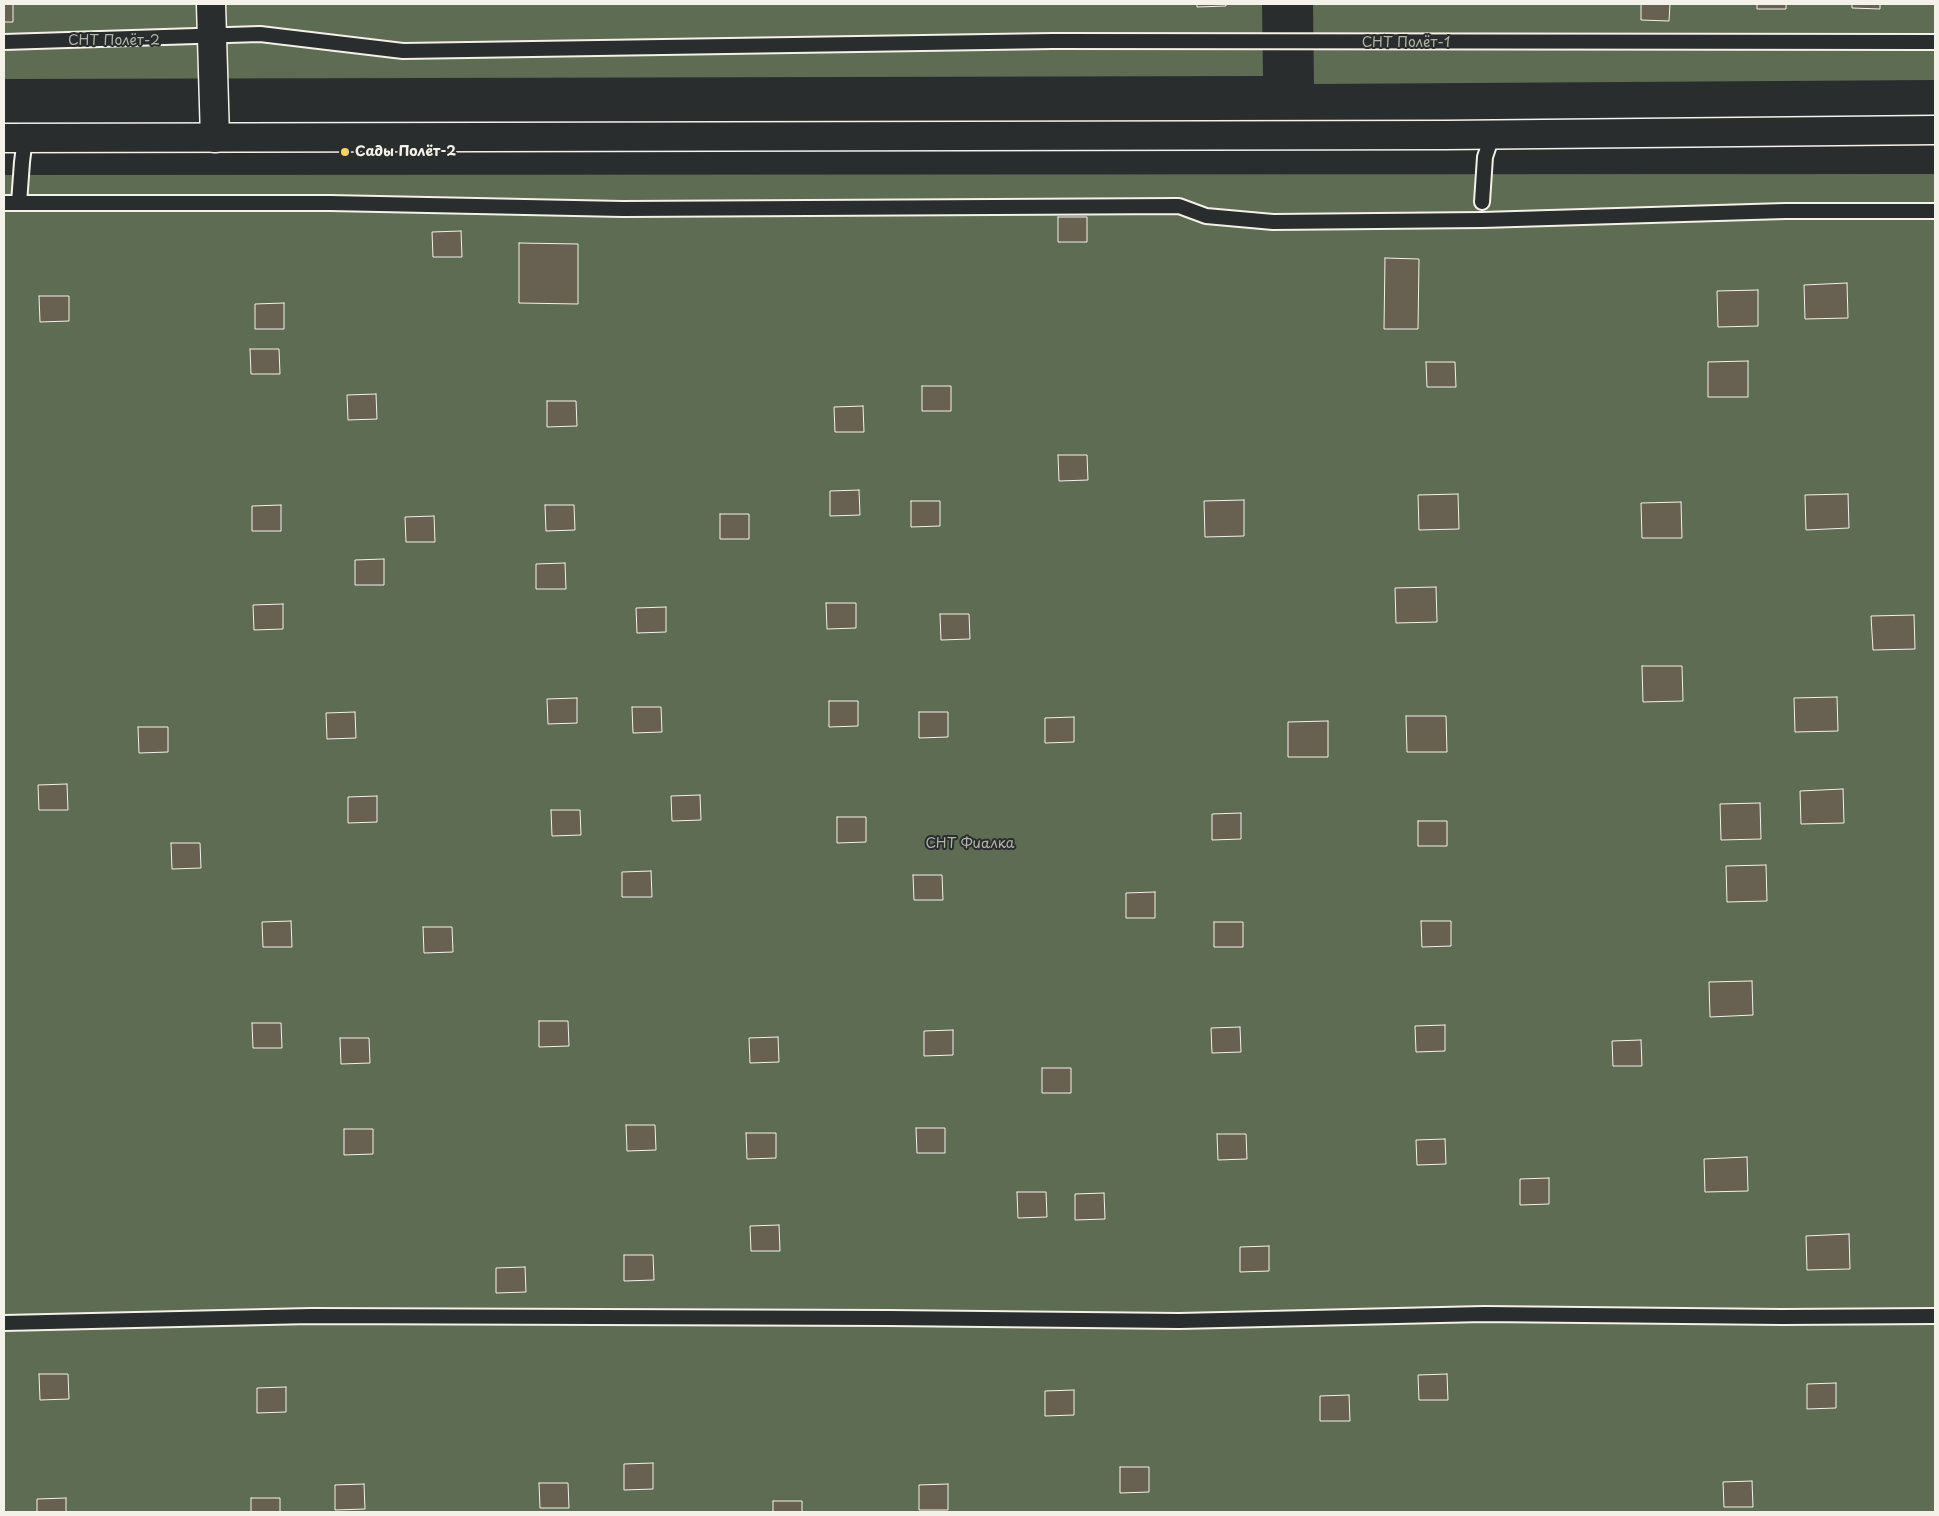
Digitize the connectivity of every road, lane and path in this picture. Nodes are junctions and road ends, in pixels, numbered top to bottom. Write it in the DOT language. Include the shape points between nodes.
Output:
graph roads {
  1 [pos="211,4"];
  2 [pos="212,34"];
  3 [pos="4,42"];
  4 [pos="1935,42"];
  5 [pos="1935,130"];
  6 [pos="1493,133"];
  7 [pos="15,138"];
  8 [pos="215,138"];
  9 [pos="1482,202"];
  10 [pos="4,203"];
  11 [pos="19,203"];
  12 [pos="1935,211"];
  13 [pos="1935,1316"];
  14 [pos="4,1323"];
  1 -- 2 [label="street"];
  2 -- 3 [label="lane"];
  2 -- 4 [label="lane" via="260,34 404,50 1053,40"];
  2 -- 8 [label="street"];
  5 -- 6 [label="street"];
  6 -- 8 [label="street"];
  6 -- 9 [label="lane" via="1485,157"];
  7 -- 8 [label="street"];
  7 -- 11 [label="lane" via="22,162"];
  10 -- 11 [label="lane"];
  11 -- 12 [label="lane" via="330,203 623,209 1179,206 1206,216 1272,222 1482,220 1784,211"];
  13 -- 14 [label="lane" via="1484,1314 1179,1321 311,1316"];
}
